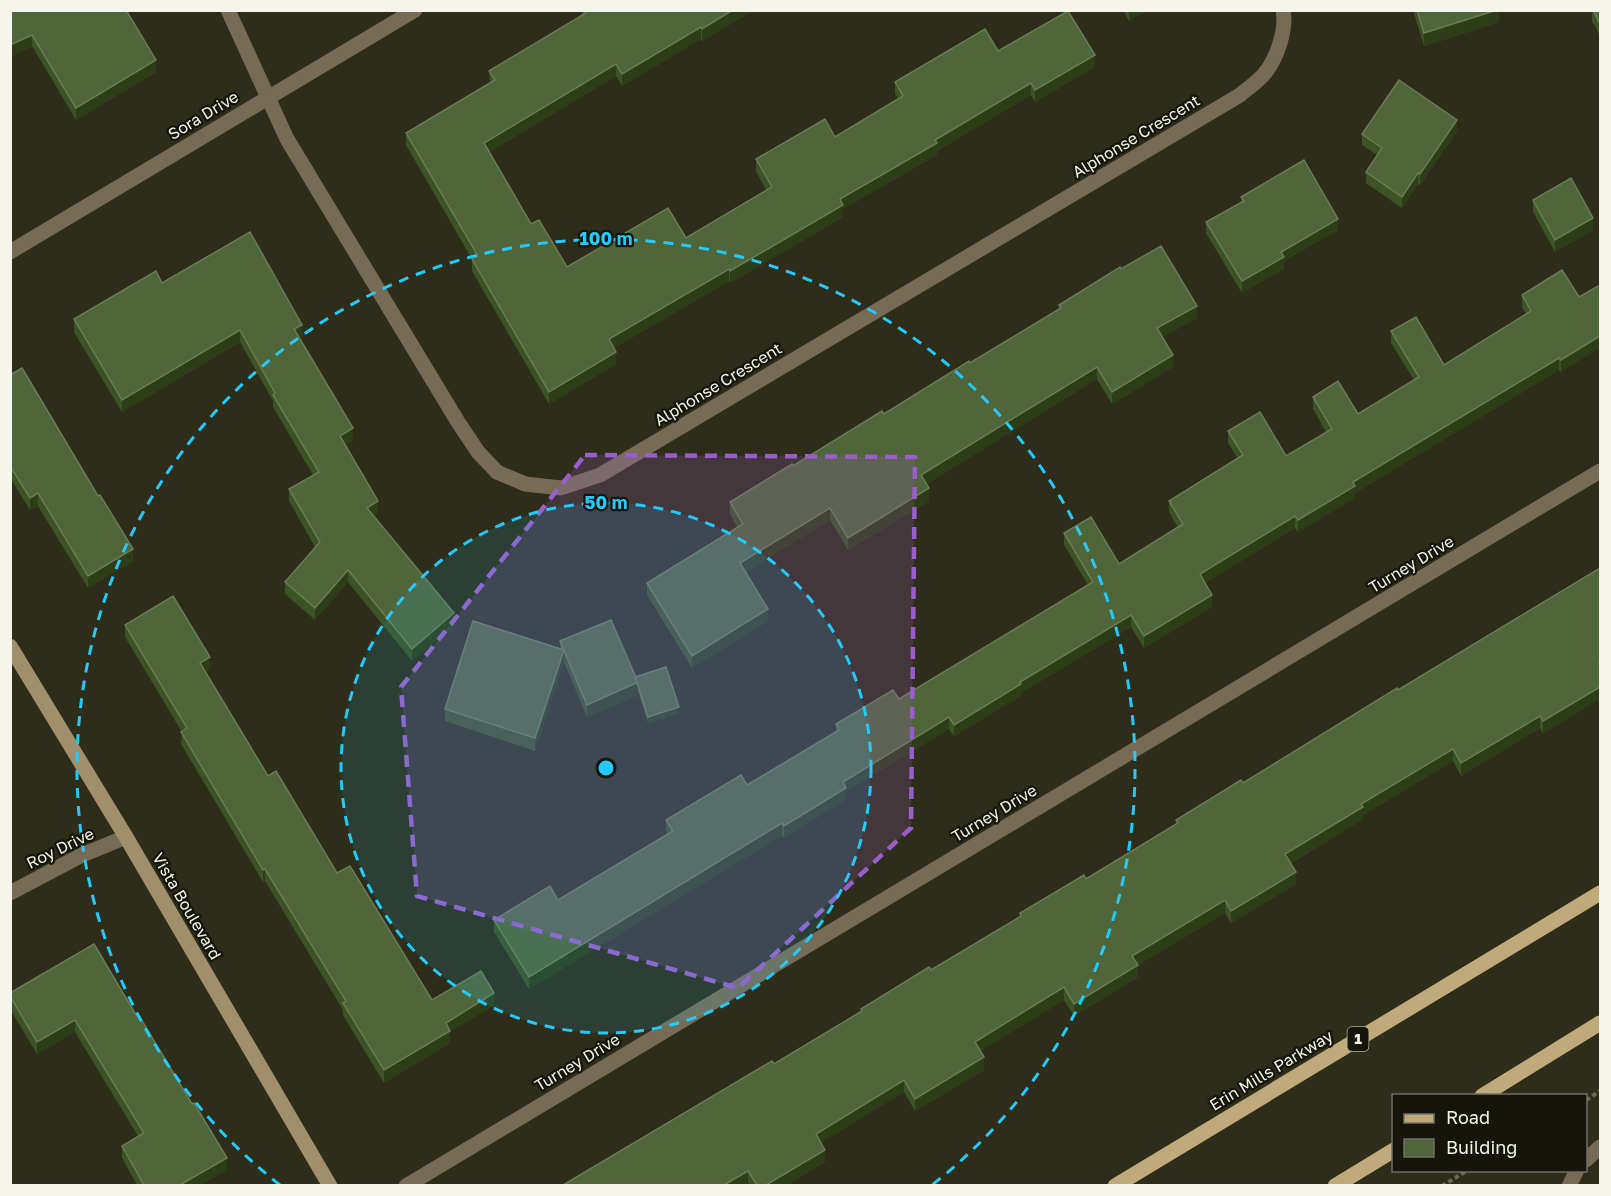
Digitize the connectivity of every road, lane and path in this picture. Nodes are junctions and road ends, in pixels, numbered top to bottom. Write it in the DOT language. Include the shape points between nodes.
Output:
graph roads {
  1 [pos="228,10"];
  2 [pos="415,10"];
  3 [pos="1283,10"];
  4 [pos="267,97"];
  5 [pos="10,252"];
  6 [pos="1600,471"];
  7 [pos="10,646"];
  8 [pos="126,837"];
  9 [pos="10,893"];
  10 [pos="1600,894"];
  11 [pos="1600,1023"];
  12 [pos="1600,1091"];
  13 [pos="1484,1094"];
  14 [pos="1587,1099"];
  15 [pos="1600,1147"];
  16 [pos="1392,1151"];
  17 [pos="1587,1159"];
  18 [pos="1465,1172"];
  19 [pos="330,1185"];
  20 [pos="406,1185"];
  21 [pos="1115,1185"];
  22 [pos="1335,1185"];
  23 [pos="1442,1185"];
  1 -- 4 [label="street, Alphonse Crescent"];
  2 -- 4 [label="street, Sora Drive"];
  3 -- 4 [label="street, Alphonse Crescent" via="1279,47 1265,73 1240,95 600,475 561,488 525,484 497,472 478,452 287,139"];
  4 -- 5 [label="street, Sora Drive"];
  6 -- 20 [label="street, Turney Drive"];
  7 -- 8 [label="street, Vista Boulevard"];
  8 -- 9 [label="street, Roy Drive"];
  8 -- 19 [label="street, Vista Boulevard"];
  10 -- 21 [label="main road, Erin Mills Parkway / 1"];
  11 -- 13 [label="main road"];
  12 -- 14 [label="path"];
  15 -- 17 [label="street"];
  16 -- 22 [label="main road"];
  18 -- 23 [label="path"];
}
